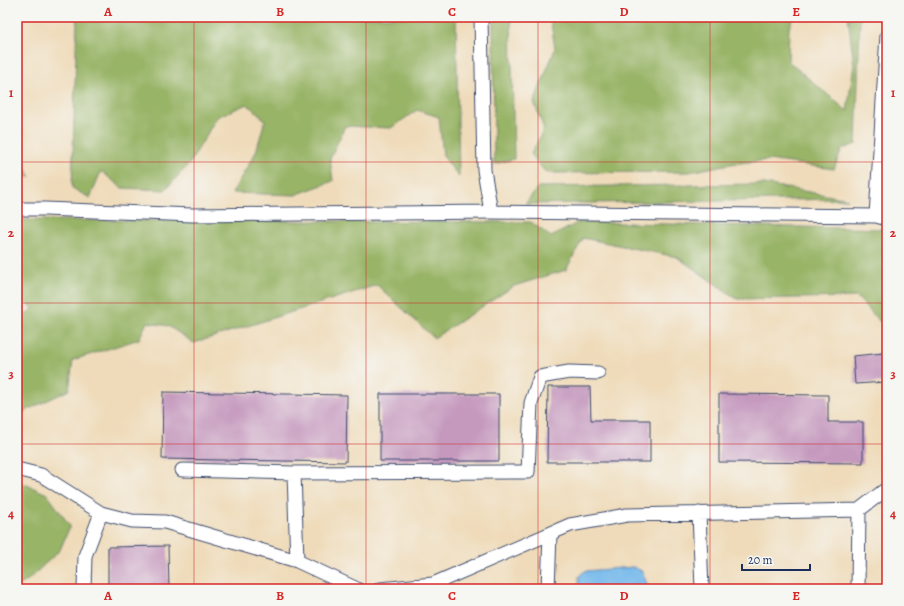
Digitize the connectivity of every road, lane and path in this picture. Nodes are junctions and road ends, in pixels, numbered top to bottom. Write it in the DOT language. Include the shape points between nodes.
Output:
graph roads {
  1 [pos="481,17"];
  2 [pos="887,35"];
  3 [pos="17,209"];
  4 [pos="492,212"];
  5 [pos="881,218"];
  6 [pos="598,373"];
  7 [pos="17,469"];
  8 [pos="182,470"];
  9 [pos="294,473"];
  10 [pos="886,489"];
  11 [pos="859,510"];
  12 [pos="101,513"];
  13 [pos="699,513"];
  14 [pos="550,534"];
  15 [pos="297,561"];
  16 [pos="84,589"];
  17 [pos="357,589"];
  18 [pos="380,589"];
  19 [pos="548,589"];
  20 [pos="702,589"];
  21 [pos="858,589"];
  1 -- 4 [label="lane" via="484,170"];
  2 -- 5 [label="lane"];
  3 -- 4 [label="lane" via="192,215"];
  4 -- 5 [label="lane"];
  6 -- 9 [label="lane" via="569,372 540,377 531,403 528,472"];
  7 -- 12 [label="lane" via="41,475"];
  8 -- 9 [label="lane"];
  9 -- 15 [label="lane"];
  10 -- 11 [label="lane"];
  11 -- 13 [label="lane"];
  11 -- 21 [label="lane"];
  12 -- 15 [label="lane" via="132,521 165,522"];
  12 -- 16 [label="lane" via="85,556"];
  13 -- 14 [label="lane" via="627,515 570,525"];
  13 -- 20 [label="lane"];
  14 -- 18 [label="lane" via="433,584"];
  14 -- 19 [label="lane"];
  15 -- 17 [label="lane"];
}
